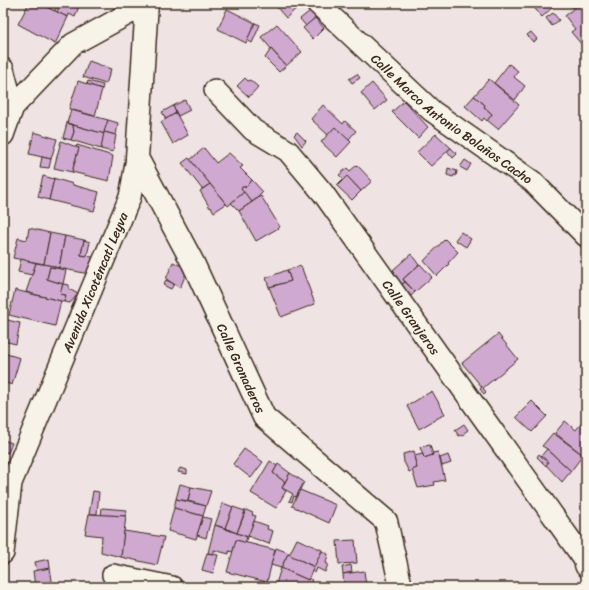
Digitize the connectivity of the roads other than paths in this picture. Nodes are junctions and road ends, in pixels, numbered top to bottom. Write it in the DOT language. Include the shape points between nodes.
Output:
graph roads {
  1 [pos="317,3"];
  2 [pos="147,4"];
  3 [pos="3,69"];
  4 [pos="215,90"];
  5 [pos="13,107"];
  6 [pos="3,135"];
  7 [pos="137,158"];
  8 [pos="586,236"];
  9 [pos="7,482"];
  10 [pos="3,553"];
  11 [pos="585,561"];
  12 [pos="113,575"];
  13 [pos="172,587"];
  14 [pos="401,587"];
  1 -- 8 [label="street, Calle Marco Antonio Bolaños Cacho" via="432,111 532,181"];
  2 -- 5 [label="street" via="73,44"];
  2 -- 7 [label="street, Avenida Xicoténcatl Leyva"];
  3 -- 5 [label="street"];
  4 -- 11 [label="street, Calle Granjeros" via="253,130 288,151 323,193"];
  5 -- 6 [label="street"];
  7 -- 9 [label="street, Avenida Xicoténcatl Leyva" via="130,197"];
  7 -- 14 [label="street, Calle Granaderos" via="193,263 264,417 386,521"];
  9 -- 10 [label="street, Avenida Xicoténcatl Leyva"];
  12 -- 13 [label="street"];
}
